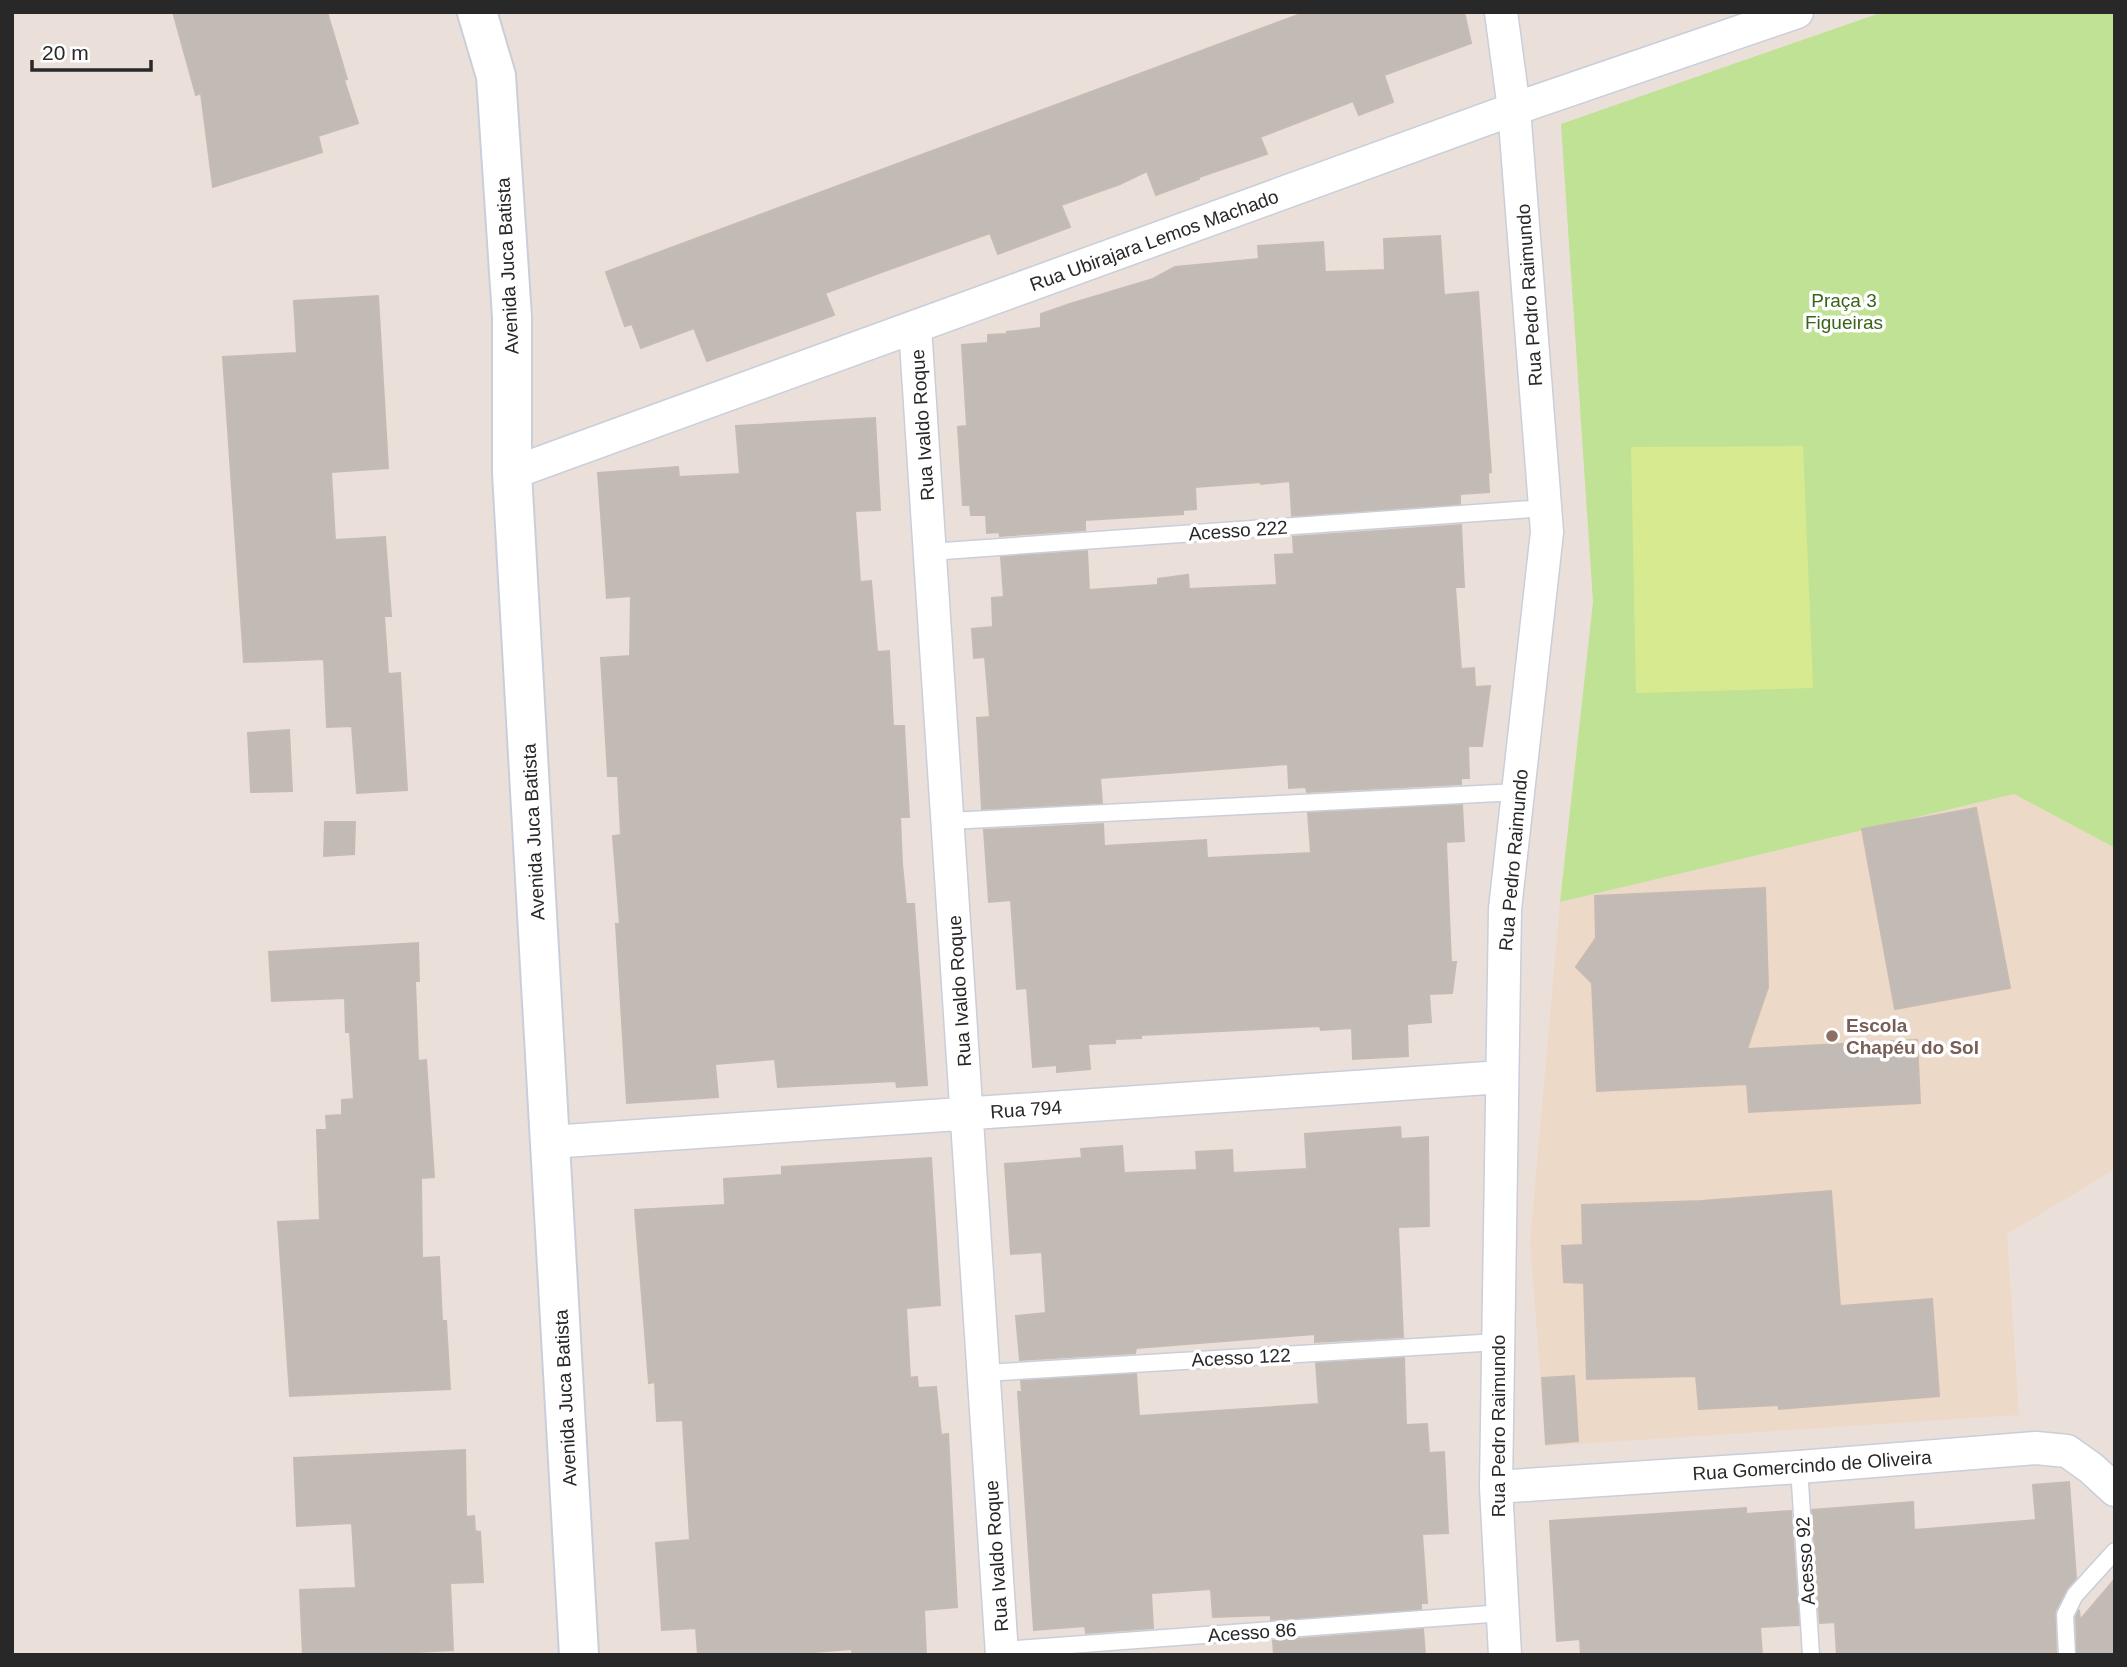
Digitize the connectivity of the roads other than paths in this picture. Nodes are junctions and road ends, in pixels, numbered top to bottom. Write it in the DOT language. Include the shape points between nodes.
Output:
graph roads {
  1 [pos="477,12"];
  2 [pos="1501,12"];
  3 [pos="1797,12"];
  4 [pos="1514,109"];
  5 [pos="915,327"];
  6 [pos="512,473"];
  7 [pos="1545,508"];
  8 [pos="930,552"];
  9 [pos="1518,792"];
  10 [pos="948,821"];
  11 [pos="1502,1077"];
  12 [pos="967,1113"];
  13 [pos="550,1142"];
  14 [pos="1498,1342"];
  15 [pos="984,1373"];
  16 [pos="1799,1467"];
  17 [pos="1496,1487"];
  18 [pos="2115,1490"];
  19 [pos="2115,1552"];
  20 [pos="1503,1613"];
  21 [pos="1002,1652"];
  22 [pos="579,1655"];
  23 [pos="1505,1655"];
  24 [pos="1811,1655"];
  25 [pos="2067,1655"];
  1 -- 6 [label="main road, Avenida Juca Batista" via="496,76 512,317"];
  2 -- 4 [label="street, Rua Pedro Raimundo"];
  3 -- 4 [label="street, Rua Ubirajara Lemos Machado"];
  4 -- 5 [label="street, Rua Ubirajara Lemos Machado"];
  4 -- 7 [label="street, Rua Pedro Raimundo"];
  5 -- 6 [label="street, Rua Ubirajara Lemos Machado"];
  5 -- 8 [label="street, Rua Ivaldo Roque"];
  6 -- 13 [label="main road, Avenida Juca Batista"];
  7 -- 8 [label="lane, Acesso 222"];
  7 -- 9 [label="street, Rua Pedro Raimundo" via="1547,532"];
  8 -- 10 [label="street, Rua Ivaldo Roque"];
  9 -- 10 [label="lane"];
  9 -- 11 [label="street, Rua Pedro Raimundo" via="1505,909"];
  10 -- 12 [label="street, Rua Ivaldo Roque"];
  11 -- 12 [label="street, Rua 794"];
  11 -- 14 [label="street, Rua Pedro Raimundo"];
  12 -- 13 [label="street, Rua 794"];
  12 -- 15 [label="street, Rua Ivaldo Roque"];
  13 -- 22 [label="main road, Avenida Juca Batista"];
  14 -- 15 [label="lane, Acesso 122"];
  14 -- 17 [label="street, Rua Pedro Raimundo"];
  15 -- 21 [label="street, Rua Ivaldo Roque"];
  16 -- 17 [label="street, Rua Gomercindo de Oliveira"];
  16 -- 18 [label="street, Rua Gomercindo de Oliveira" via="2036,1448 2067,1451"];
  16 -- 24 [label="lane, Acesso 92"];
  17 -- 20 [label="street, Rua Pedro Raimundo"];
  19 -- 25 [label="lane" via="2075,1595 2065,1615"];
  20 -- 21 [label="lane, Acesso 86"];
  20 -- 23 [label="street, Rua Pedro Raimundo"];
}
